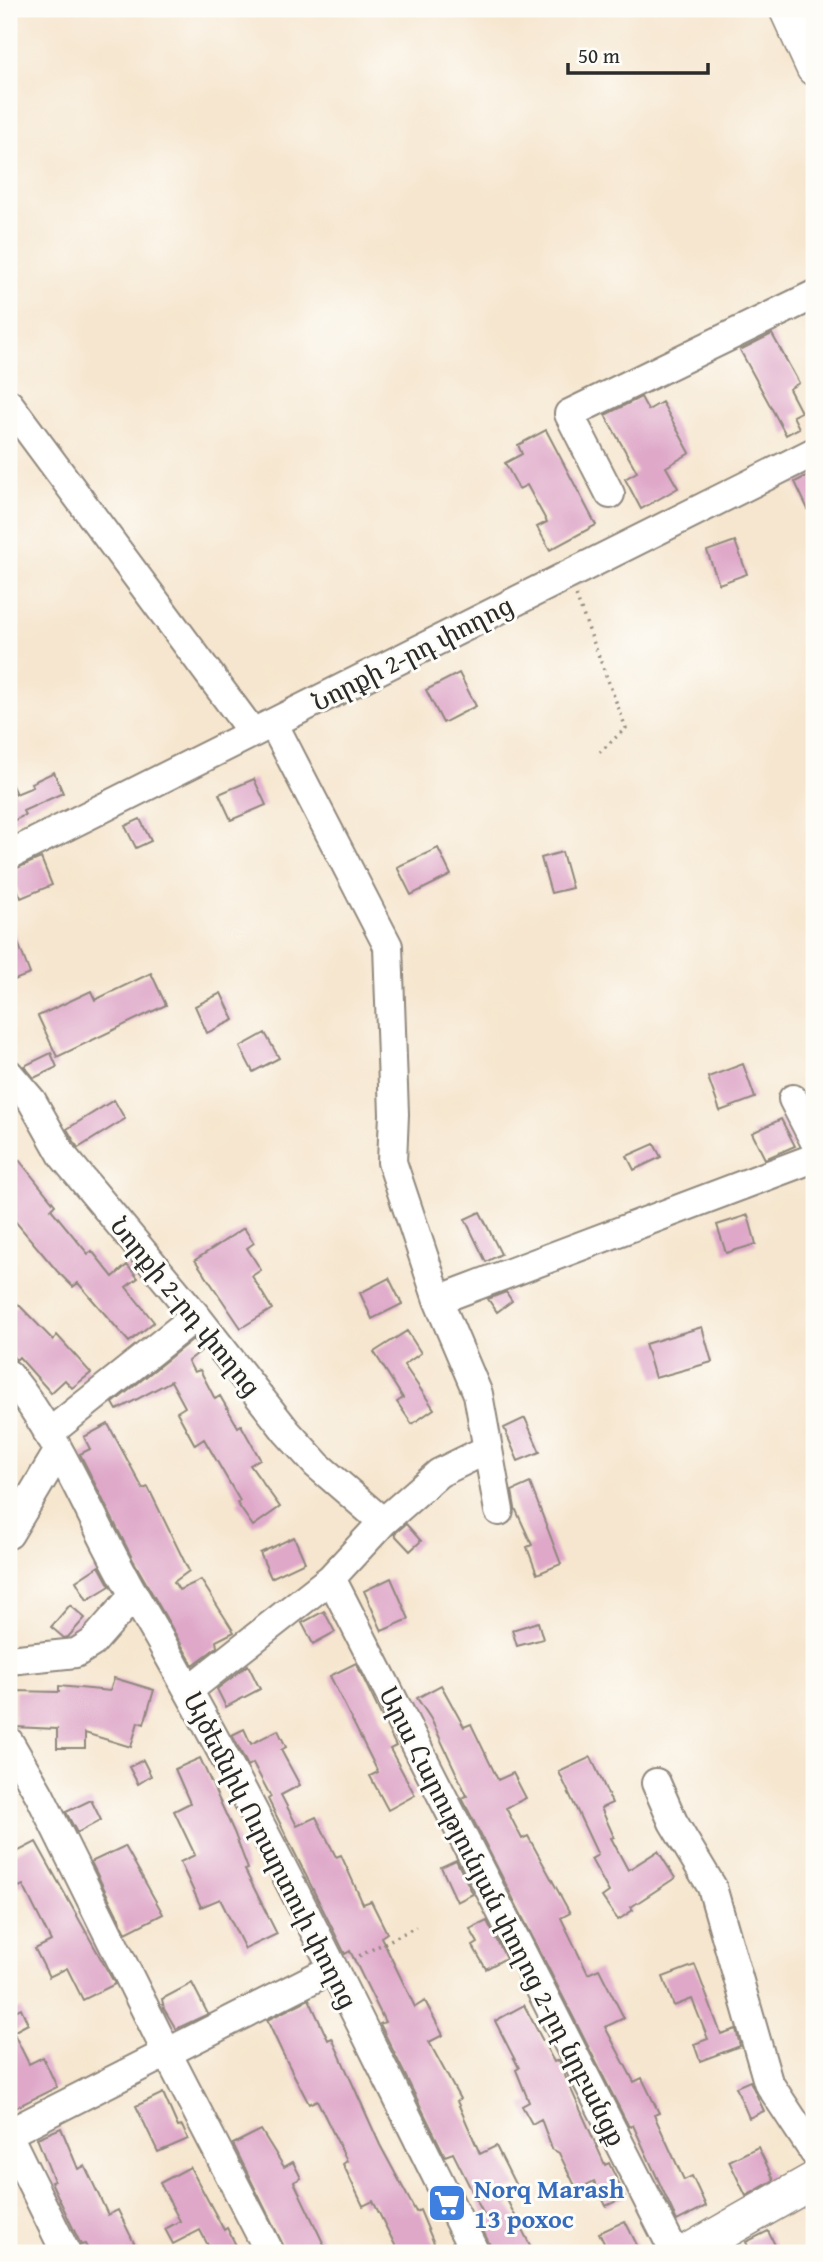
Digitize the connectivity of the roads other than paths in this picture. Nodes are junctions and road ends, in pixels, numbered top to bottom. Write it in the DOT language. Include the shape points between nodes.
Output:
graph roads {
  1 [pos="788,9"];
  2 [pos="814,68"];
  3 [pos="814,295"];
  4 [pos="9,404"];
  5 [pos="18,437"];
  6 [pos="814,452"];
  7 [pos="610,494"];
  8 [pos="263,727"];
  9 [pos="9,855"];
  10 [pos="9,1074"];
  11 [pos="793,1099"];
  12 [pos="814,1140"];
  13 [pos="814,1158"];
  14 [pos="438,1300"];
  15 [pos="196,1316"];
  16 [pos="9,1375"];
  17 [pos="53,1443"];
  18 [pos="486,1450"];
  19 [pos="499,1511"];
  20 [pos="383,1522"];
  21 [pos="9,1534"];
  22 [pos="331,1578"];
  23 [pos="134,1595"];
  24 [pos="9,1660"];
  25 [pos="190,1689"];
  26 [pos="9,1742"];
  27 [pos="656,1783"];
  28 [pos="332,1969"];
  29 [pos="167,2053"];
  30 [pos="9,2135"];
  31 [pos="814,2152"];
  32 [pos="814,2180"];
  33 [pos="66,2253"];
  34 [pos="270,2253"];
  35 [pos="475,2253"];
  36 [pos="675,2253"];
  37 [pos="685,2253"];
  1 -- 2 [label="main road"];
  3 -- 7 [label="street" via="569,414"];
  4 -- 5 [label="street"];
  5 -- 8 [label="street"];
  6 -- 8 [label="street, Նորքի 2-րդ փողոց"];
  8 -- 9 [label="street, Նորքի 2-րդ փողոց"];
  8 -- 14 [label="street" via="388,946 392,1162"];
  10 -- 15 [label="street, Նորքի 2-րդ փողոց" via="32,1101 63,1156"];
  11 -- 12 [label="street"];
  13 -- 14 [label="street"];
  14 -- 18 [label="street" via="478,1394"];
  15 -- 17 [label="street"];
  15 -- 20 [label="street, Նորքի 2-րդ փողոց" via="294,1441"];
  16 -- 17 [label="street, Այծեմնիկ Ուրարտուի փողոց"];
  17 -- 21 [label="street"];
  17 -- 23 [label="street, Այծեմնիկ Ուրարտուի փողոց"];
  18 -- 19 [label="street"];
  18 -- 20 [label="street" via="439,1473"];
  20 -- 22 [label="street"];
  22 -- 25 [label="street"];
  22 -- 36 [label="street, Արա Հարությունյան փողոց 2-րդ նրբանցք"];
  23 -- 24 [label="street" via="92,1643 76,1653"];
  23 -- 25 [label="street, Այծեմնիկ Ուրարտուի փողոց"];
  25 -- 28 [label="street, Այծեմնիկ Ուրարտուի փողոց"];
  26 -- 29 [label="street" via="40,1794"];
  27 -- 31 [label="street" via="673,1822 712,1887 768,2082"];
  28 -- 29 [label="street"];
  28 -- 35 [label="street, Այծեմնիկ Ուրարտուի փողոց"];
  29 -- 30 [label="street"];
  29 -- 34 [label="street"];
  30 -- 33 [label="street"];
  32 -- 37 [label="main road"];
}
